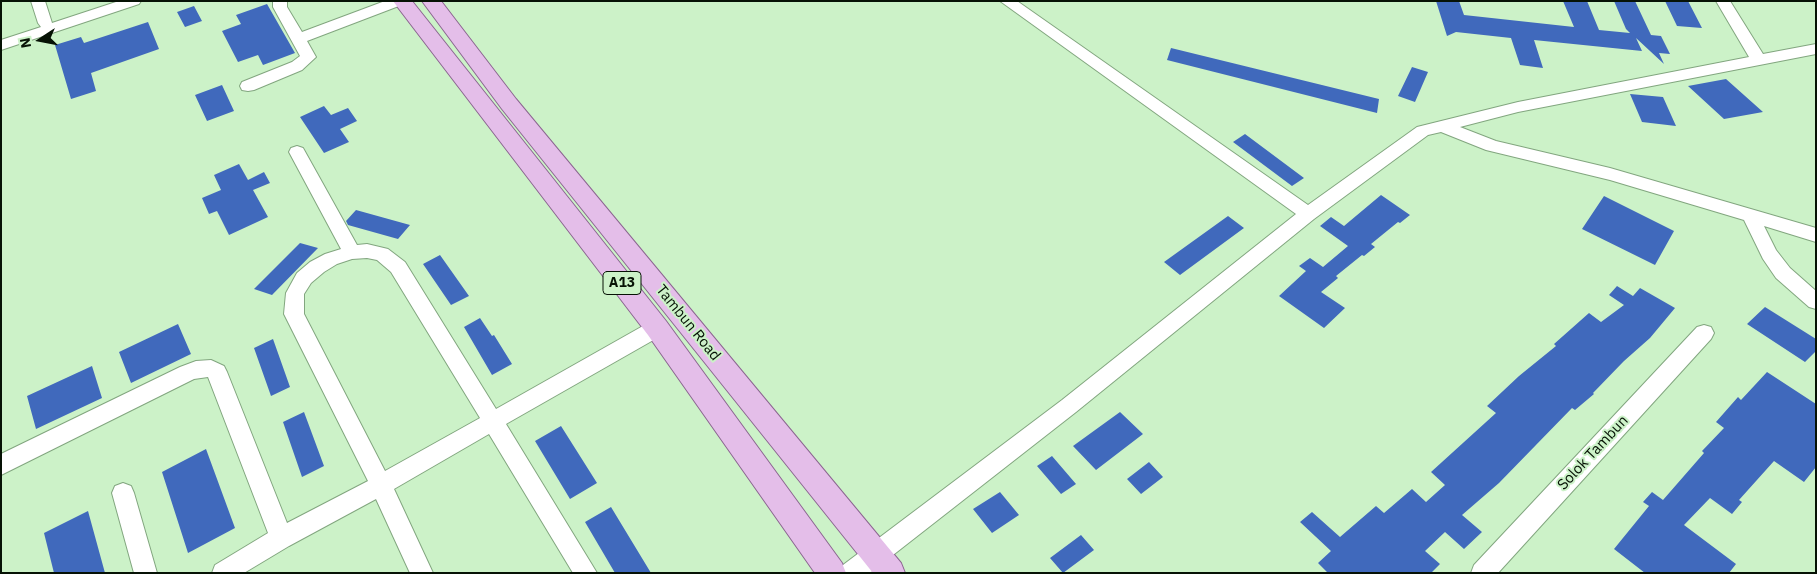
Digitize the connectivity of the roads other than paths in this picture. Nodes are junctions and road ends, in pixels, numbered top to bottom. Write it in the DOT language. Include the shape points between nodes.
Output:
graph roads {
  1 [pos="38,1"];
  2 [pos="111,1"];
  3 [pos="134,1"];
  4 [pos="280,1"];
  5 [pos="400,1"];
  6 [pos="431,1"];
  7 [pos="1007,1"];
  8 [pos="1723,1"];
  9 [pos="45,23"];
  10 [pos="1,38"];
  11 [pos="298,39"];
  12 [pos="1,46"];
  13 [pos="1816,49"];
  14 [pos="1759,60"];
  15 [pos="248,86"];
  16 [pos="1441,126"];
  17 [pos="297,152"];
  18 [pos="1308,214"];
  19 [pos="1751,217"];
  20 [pos="1816,234"];
  21 [pos="352,252"];
  22 [pos="1816,302"];
  23 [pos="657,328"];
  24 [pos="1704,332"];
  25 [pos="492,422"];
  26 [pos="1,465"];
  27 [pos="380,485"];
  28 [pos="123,493"];
  29 [pos="281,538"];
  30 [pos="885,564"];
  31 [pos="146,573"];
  32 [pos="223,573"];
  33 [pos="422,573"];
  34 [pos="586,573"];
  35 [pos="832,573"];
  36 [pos="852,573"];
  37 [pos="1482,573"];
  1 -- 9 [label="street"];
  2 -- 9 [label="street"];
  3 -- 12 [label="street"];
  4 -- 11 [label="street" via="280,7"];
  5 -- 11 [label="street"];
  5 -- 23 [label="main road, Tambun Road / A13"];
  6 -- 30 [label="main road, Tambun Road / A13" via="509,104"];
  7 -- 18 [label="street"];
  8 -- 14 [label="lane"];
  9 -- 10 [label="street"];
  11 -- 15 [label="street" via="307,54 306,60"];
  13 -- 14 [label="street"];
  14 -- 16 [label="street" via="1527,105"];
  16 -- 18 [label="lane" via="1423,131"];
  16 -- 19 [label="street" via="1492,146 1610,174"];
  17 -- 21 [label="street"];
  18 -- 30 [label="lane" via="1069,406"];
  19 -- 20 [label="street"];
  19 -- 22 [label="lane" via="1783,273"];
  21 -- 25 [label="street" via="382,254 398,267"];
  21 -- 27 [label="street" via="331,259 304,278 295,293 294,314"];
  23 -- 25 [label="street"];
  23 -- 35 [label="main road, Tambun Road / A13"];
  24 -- 37 [label="street, Solok Tambun"];
  25 -- 27 [label="street"];
  25 -- 34 [label="street"];
  26 -- 29 [label="street" via="187,373 211,368 217,372"];
  27 -- 29 [label="street"];
  27 -- 33 [label="street"];
  28 -- 31 [label="lane"];
  29 -- 32 [label="street"];
  30 -- 36 [label="street"];
}
